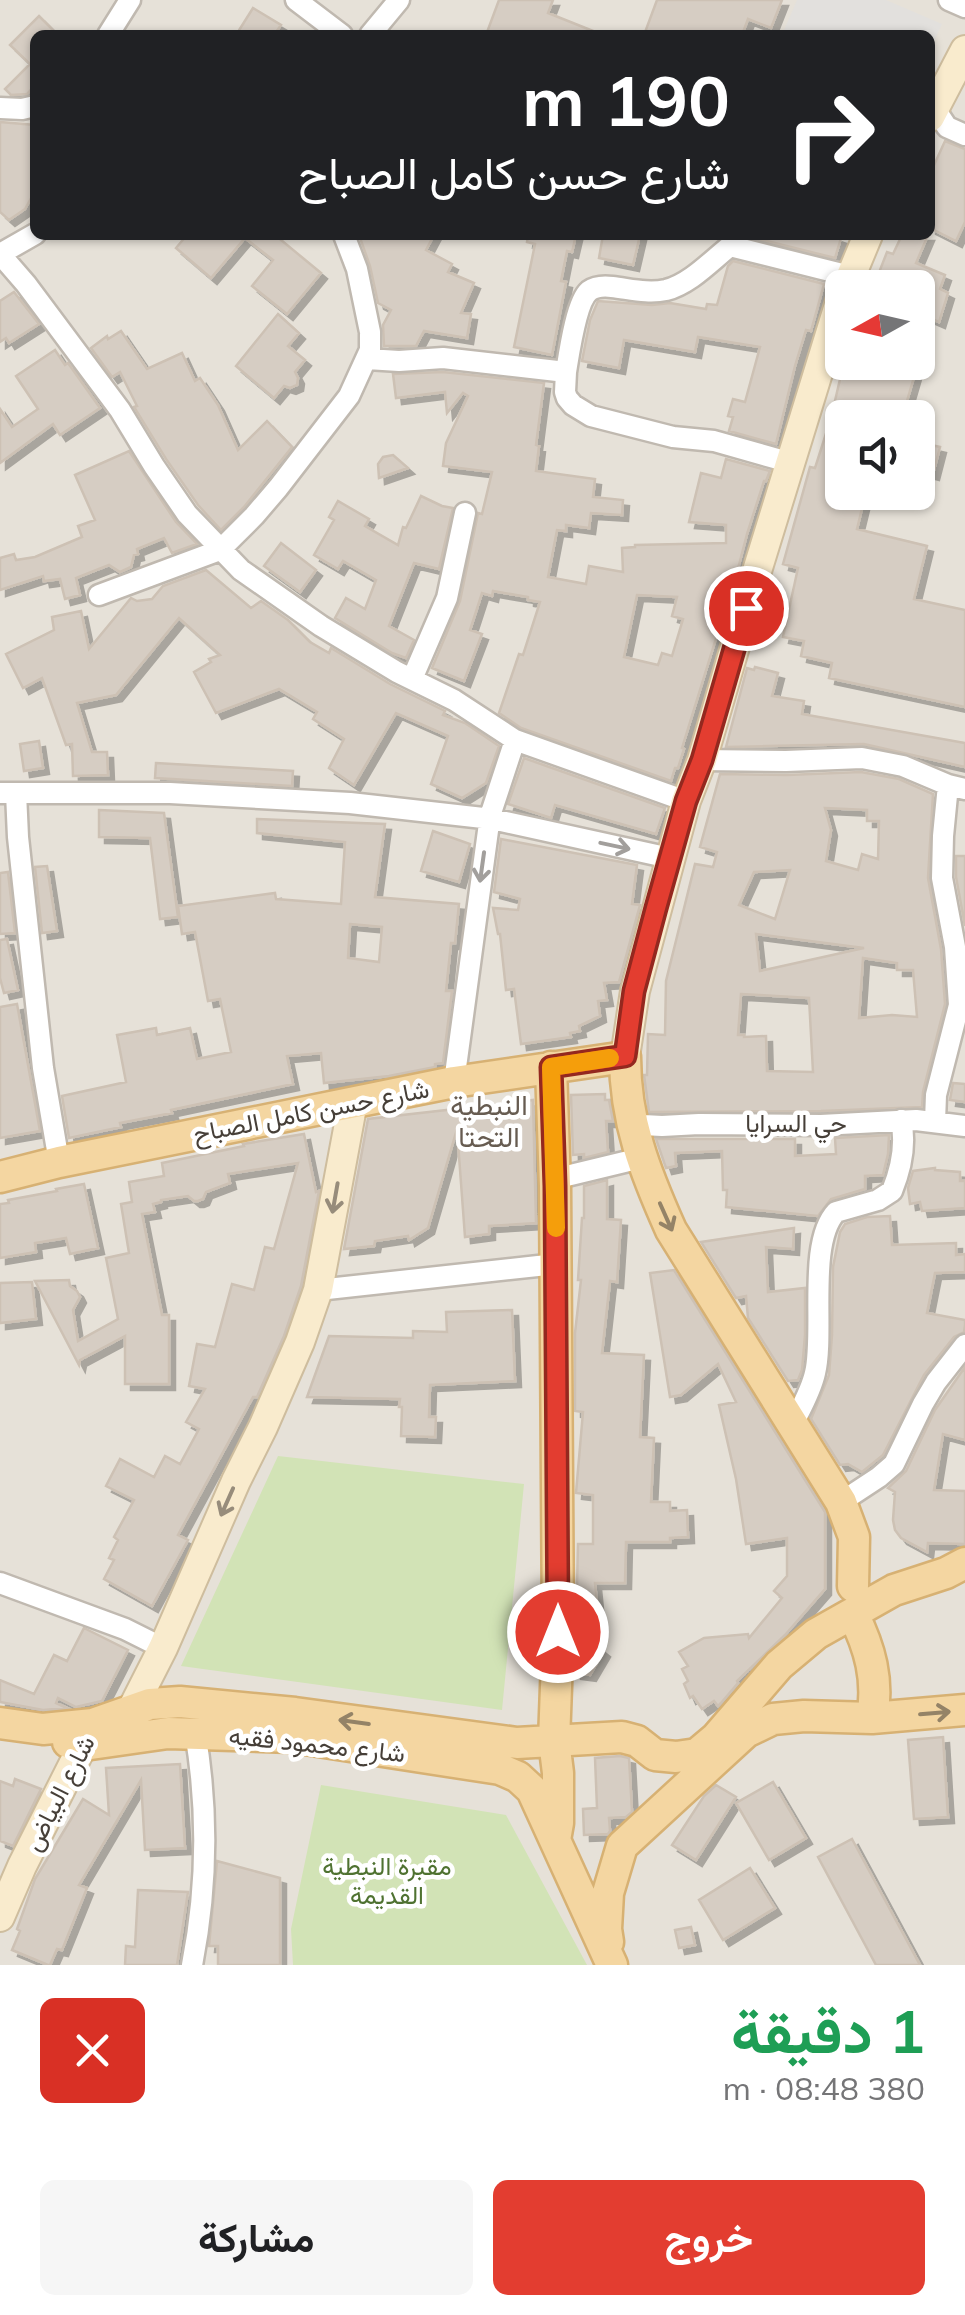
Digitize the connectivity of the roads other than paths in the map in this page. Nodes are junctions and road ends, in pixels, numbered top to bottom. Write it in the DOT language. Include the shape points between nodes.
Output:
graph roads {
  1 [pos="130,0"];
  2 [pos="296,0"];
  3 [pos="399,0"];
  4 [pos="950,0"];
  5 [pos="965,7"];
  6 [pos="111,30"];
  7 [pos="335,30"];
  8 [pos="374,30"];
  9 [pos="965,50"];
  10 [pos="30,107"];
  11 [pos="0,108"];
  12 [pos="935,108"];
  13 [pos="935,117"];
  14 [pos="965,135"];
  15 [pos="30,237"];
  16 [pos="346,240"];
  17 [pos="866,240"];
  18 [pos="0,254"];
  19 [pos="853,270"];
  20 [pos="825,279"];
  21 [pos="825,355"];
  22 [pos="368,359"];
  23 [pos="566,372"];
  24 [pos="792,463"];
  25 [pos="466,513"];
  26 [pos="220,550"];
  27 [pos="99,595"];
  28 [pos="412,680"];
  29 [pos="515,740"];
  30 [pos="702,760"];
  31 [pos="960,786"];
  32 [pos="8,793"];
  33 [pos="686,801"];
  34 [pos="492,820"];
  35 [pos="670,858"];
  36 [pos="960,1020"];
  37 [pos="625,1056"];
  38 [pos="551,1067"];
  39 [pos="454,1082"];
  40 [pos="352,1102"];
  41 [pos="630,1118"];
  42 [pos="901,1120"];
  43 [pos="935,1121"];
  44 [pos="965,1126"];
  45 [pos="642,1158"];
  46 [pos="59,1162"];
  47 [pos="0,1177"];
  48 [pos="554,1178"];
  49 [pos="556,1264"];
  50 [pos="318,1290"];
  51 [pos="965,1345"];
  52 [pos="793,1424"];
  53 [pos="841,1502"];
  54 [pos="959,1571"];
  55 [pos="0,1583"];
  56 [pos="853,1600"];
  57 [pos="163,1648"];
  58 [pos="779,1665"];
  59 [pos="556,1690"];
  60 [pos="965,1710"];
  61 [pos="804,1716"];
  62 [pos="872,1718"];
  63 [pos="0,1723"];
  64 [pos="132,1723"];
  65 [pos="194,1732"];
  66 [pos="89,1735"];
  67 [pos="598,1738"];
  68 [pos="554,1740"];
  69 [pos="655,1756"];
  70 [pos="558,1773"];
  71 [pos="652,1818"];
  72 [pos="558,1846"];
  73 [pos="622,1846"];
  74 [pos="1,1913"];
  75 [pos="195,1960"];
  76 [pos="613,1965"];
  1 -- 6 [label="street"];
  2 -- 7 [label="street"];
  3 -- 8 [label="street"];
  4 -- 5 [label="street"];
  9 -- 12 [label="main road"];
  10 -- 11 [label="street"];
  13 -- 14 [label="street"];
  15 -- 18 [label="street"];
  16 -- 22 [label="street" via="367,309"];
  17 -- 19 [label="main road"];
  18 -- 26 [label="street" via="120,410 187,514"];
  20 -- 23 [label="street" via="730,246 665,290 594,288 576,320"];
  21 -- 24 [label="main road"];
  22 -- 23 [label="street" via="443,358"];
  22 -- 26 [label="street" via="338,412"];
  23 -- 24 [label="street" via="567,398 591,416"];
  24 -- 30 [label="main road"];
  25 -- 28 [label="street" via="447,598"];
  26 -- 27 [label="street"];
  26 -- 28 [label="street" via="321,626"];
  28 -- 29 [label="street"];
  29 -- 33 [label="street"];
  29 -- 34 [label="street"];
  30 -- 31 [label="street" via="862,758"];
  30 -- 33 [label="main road"];
  31 -- 36 [label="street" via="942,836 942,878"];
  32 -- 34 [label="street" via="350,802"];
  32 -- 46 [label="street"];
  33 -- 35 [label="main road"];
  34 -- 35 [label="street, one-way"];
  34 -- 39 [label="street, one-way"];
  35 -- 37 [label="main road" via="634,991"];
  36 -- 43 [label="street" via="936,1095"];
  37 -- 38 [label="main road, شارع حسن كامل الصباح"];
  37 -- 41 [label="main road"];
  38 -- 39 [label="main road, شارع حسن كامل الصباح"];
  38 -- 48 [label="main road"];
  39 -- 40 [label="main road, شارع حسن كامل الصباح"];
  40 -- 46 [label="main road, شارع حسن كامل الصباح"];
  40 -- 50 [label="main road, one-way"];
  41 -- 42 [label="street, حي السرايا" via="643,1126"];
  41 -- 45 [label="main road"];
  42 -- 43 [label="street, حي السرايا"];
  42 -- 52 [label="street" via="892,1191 836,1212 825,1229 816,1372"];
  43 -- 44 [label="street, حي السرايا"];
  45 -- 48 [label="street"];
  45 -- 52 [label="main road, one-way" via="671,1230"];
  46 -- 47 [label="main road, شارع حسن كامل الصباح"];
  48 -- 49 [label="main road"];
  49 -- 50 [label="street"];
  49 -- 59 [label="main road"];
  50 -- 57 [label="main road, one-way"];
  51 -- 53 [label="street" via="936,1382 894,1464"];
  52 -- 53 [label="main road"];
  53 -- 56 [label="main road" via="854,1537"];
  54 -- 56 [label="main road" via="873,1576"];
  55 -- 57 [label="street"];
  56 -- 58 [label="main road" via="837,1599 816,1634"];
  56 -- 62 [label="main road" via="874,1673"];
  57 -- 64 [label="main road"];
  58 -- 61 [label="main road" via="785,1700"];
  58 -- 69 [label="main road" via="697,1754"];
  59 -- 67 [label="main road"];
  59 -- 68 [label="main road"];
  62 -- 60 [label="main road, one-way"];
  61 -- 62 [label="main road"];
  61 -- 71 [label="main road" via="773,1719 746,1732"];
  63 -- 66 [label="main road, شارع محمود فقيه"];
  64 -- 65 [label="main road, شارع محمود فقيه"];
  64 -- 66 [label="main road, شارع محمود فقيه"];
  68 -- 64 [label="main road, شارع محمود فقيه, one-way" via="485,1740 180,1702 150,1704"];
  65 -- 72 [label="main road, شارع محمود فقيه" via="292,1737 500,1768 532,1790"];
  65 -- 75 [label="street" via="203,1827"];
  66 -- 74 [label="main road, شارع البياض"];
  67 -- 68 [label="main road, شارع محمود فقيه"];
  67 -- 69 [label="main road" via="637,1741"];
  67 -- 70 [label="main road" via="569,1752"];
  68 -- 70 [label="main road"];
  69 -- 71 [label="main road" via="660,1784"];
  70 -- 72 [label="main road"];
  71 -- 73 [label="main road"];
  72 -- 73 [label="main road" via="586,1861"];
  72 -- 76 [label="main road, شارع محمود فقيه"];
  73 -- 76 [label="main road" via="608,1893"];
}
